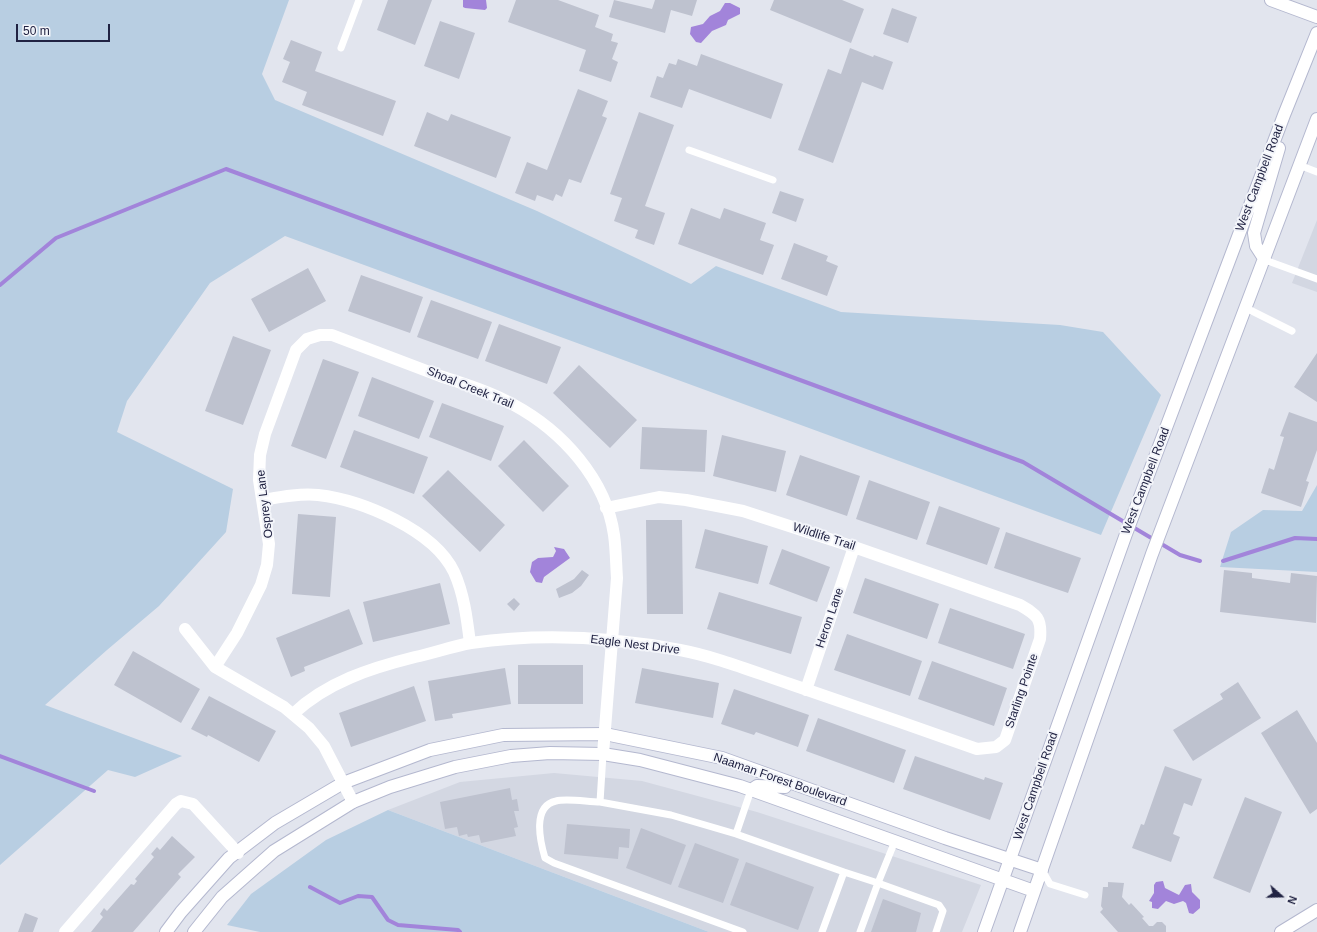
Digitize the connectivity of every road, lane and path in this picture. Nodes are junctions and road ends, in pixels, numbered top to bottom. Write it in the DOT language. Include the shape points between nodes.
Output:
graph roads {
  1 [pos="359,0"];
  2 [pos="1271,0"];
  3 [pos="1317,17"];
  4 [pos="1317,33"];
  5 [pos="341,48"];
  6 [pos="1284,115"];
  7 [pos="1317,119"];
  8 [pos="689,150"];
  9 [pos="1298,165"];
  10 [pos="1317,172"];
  11 [pos="773,180"];
  12 [pos="1265,260"];
  13 [pos="1317,279"];
  14 [pos="1246,308"];
  15 [pos="1292,331"];
  16 [pos="307,339"];
  17 [pos="263,500"];
  18 [pos="606,508"];
  19 [pos="854,547"];
  20 [pos="1035,614"];
  21 [pos="185,629"];
  22 [pos="611,641"];
  23 [pos="470,643"];
  24 [pos="215,667"];
  25 [pos="806,690"];
  26 [pos="293,714"];
  27 [pos="605,734"];
  28 [pos="977,749"];
  29 [pos="603,754"];
  30 [pos="343,783"];
  31 [pos="804,788"];
  32 [pos="751,790"];
  33 [pos="354,802"];
  34 [pos="600,802"];
  35 [pos="736,834"];
  36 [pos="895,841"];
  37 [pos="238,852"];
  38 [pos="1011,859"];
  39 [pos="1042,870"];
  40 [pos="844,872"];
  41 [pos="1004,879"];
  42 [pos="878,883"];
  43 [pos="1050,884"];
  44 [pos="1034,891"];
  45 [pos="1085,895"];
  46 [pos="1317,910"];
  47 [pos="65,932"];
  48 [pos="166,932"];
  49 [pos="194,932"];
  50 [pos="743,932"];
  51 [pos="822,932"];
  52 [pos="860,932"];
  53 [pos="936,932"];
  54 [pos="984,932"];
  55 [pos="1020,932"];
  56 [pos="1281,932"];
  1 -- 5 [label="lane"];
  2 -- 3 [label="street"];
  4 -- 6 [label="street, West Campbell Road"];
  6 -- 12 [label="street" via="1279,149 1254,233 1256,246"];
  6 -- 38 [label="street, West Campbell Road" via="1113,569"];
  7 -- 9 [label="street"];
  8 -- 11 [label="lane"];
  9 -- 10 [label="lane"];
  9 -- 12 [label="street"];
  12 -- 13 [label="lane"];
  12 -- 14 [label="street"];
  14 -- 15 [label="lane"];
  14 -- 39 [label="street" via="1142,581"];
  16 -- 17 [label="street, Osprey Lane" via="296,350 265,434 260,455 259,480"];
  16 -- 18 [label="street, Shoal Creek Trail" via="320,335 332,336 513,404 544,423 574,452"];
  17 -- 23 [label="street" via="309,495 334,498 406,524 422,535 437,548 454,571 461,589"];
  17 -- 24 [label="street, Osprey Lane" via="269,544 267,565 261,585 237,633"];
  18 -- 19 [label="street, Wildlife Trail" via="659,497 686,500 743,511"];
  18 -- 22 [label="street, Shoal Creek Trail" via="614,534 617,578"];
  19 -- 20 [label="street, Wildlife Trail" via="1020,605"];
  19 -- 25 [label="street, Heron Lane"];
  20 -- 28 [label="street, Starling Pointe" via="1042,625 1040,639 1005,740 996,747"];
  21 -- 24 [label="street"];
  22 -- 23 [label="street, Eagle Nest Drive" via="521,638"];
  22 -- 25 [label="street, Eagle Nest Drive" via="681,650"];
  22 -- 27 [label="street, Shoal Creek Trail"];
  23 -- 26 [label="street, Eagle Nest Drive" via="360,673 335,684 304,703"];
  24 -- 26 [label="street"];
  25 -- 28 [label="street, Eagle Nest Drive"];
  26 -- 30 [label="street" via="324,746"];
  27 -- 29 [label="street, Shoal Creek Trail"];
  27 -- 30 [label="street, Naaman Forest Boulevard" via="503,734 430,750"];
  27 -- 31 [label="street, Naaman Forest Boulevard" via="722,758"];
  29 -- 32 [label="street, Naaman Forest Boulevard" via="640,760"];
  29 -- 33 [label="street, Naaman Forest Boulevard" via="550,753 504,757 456,766 390,787"];
  29 -- 34 [label="lane"];
  30 -- 33 [label="street"];
  30 -- 37 [label="street, Naaman Forest Boulevard" via="275,824"];
  31 -- 32 [label="street" via="769,785 757,786"];
  31 -- 38 [label="street, Naaman Forest Boulevard"];
  32 -- 35 [label="lane"];
  32 -- 36 [label="street, Naaman Forest Boulevard"];
  33 -- 49 [label="street, Naaman Forest Boulevard" via="274,851 222,897"];
  34 -- 35 [label="lane" via="671,815"];
  34 -- 50 [label="lane" via="556,801 545,806 540,816 545,858"];
  35 -- 40 [label="lane"];
  36 -- 41 [label="street, Naaman Forest Boulevard"];
  36 -- 42 [label="lane"];
  37 -- 47 [label="street" via="193,804 181,801"];
  37 -- 48 [label="street, Naaman Forest Boulevard" via="204,885"];
  38 -- 39 [label="street, Naaman Forest Boulevard"];
  38 -- 41 [label="street, West Campbell Road"];
  39 -- 43 [label="lane"];
  39 -- 44 [label="street"];
  40 -- 42 [label="lane"];
  40 -- 51 [label="lane"];
  41 -- 44 [label="street, Naaman Forest Boulevard"];
  41 -- 54 [label="street, West Campbell Road"];
  42 -- 52 [label="lane"];
  42 -- 53 [label="lane" via="939,904 943,911"];
  43 -- 44 [label="lane"];
  43 -- 45 [label="lane"];
  44 -- 55 [label="street"];
  46 -- 56 [label="street"];
}
